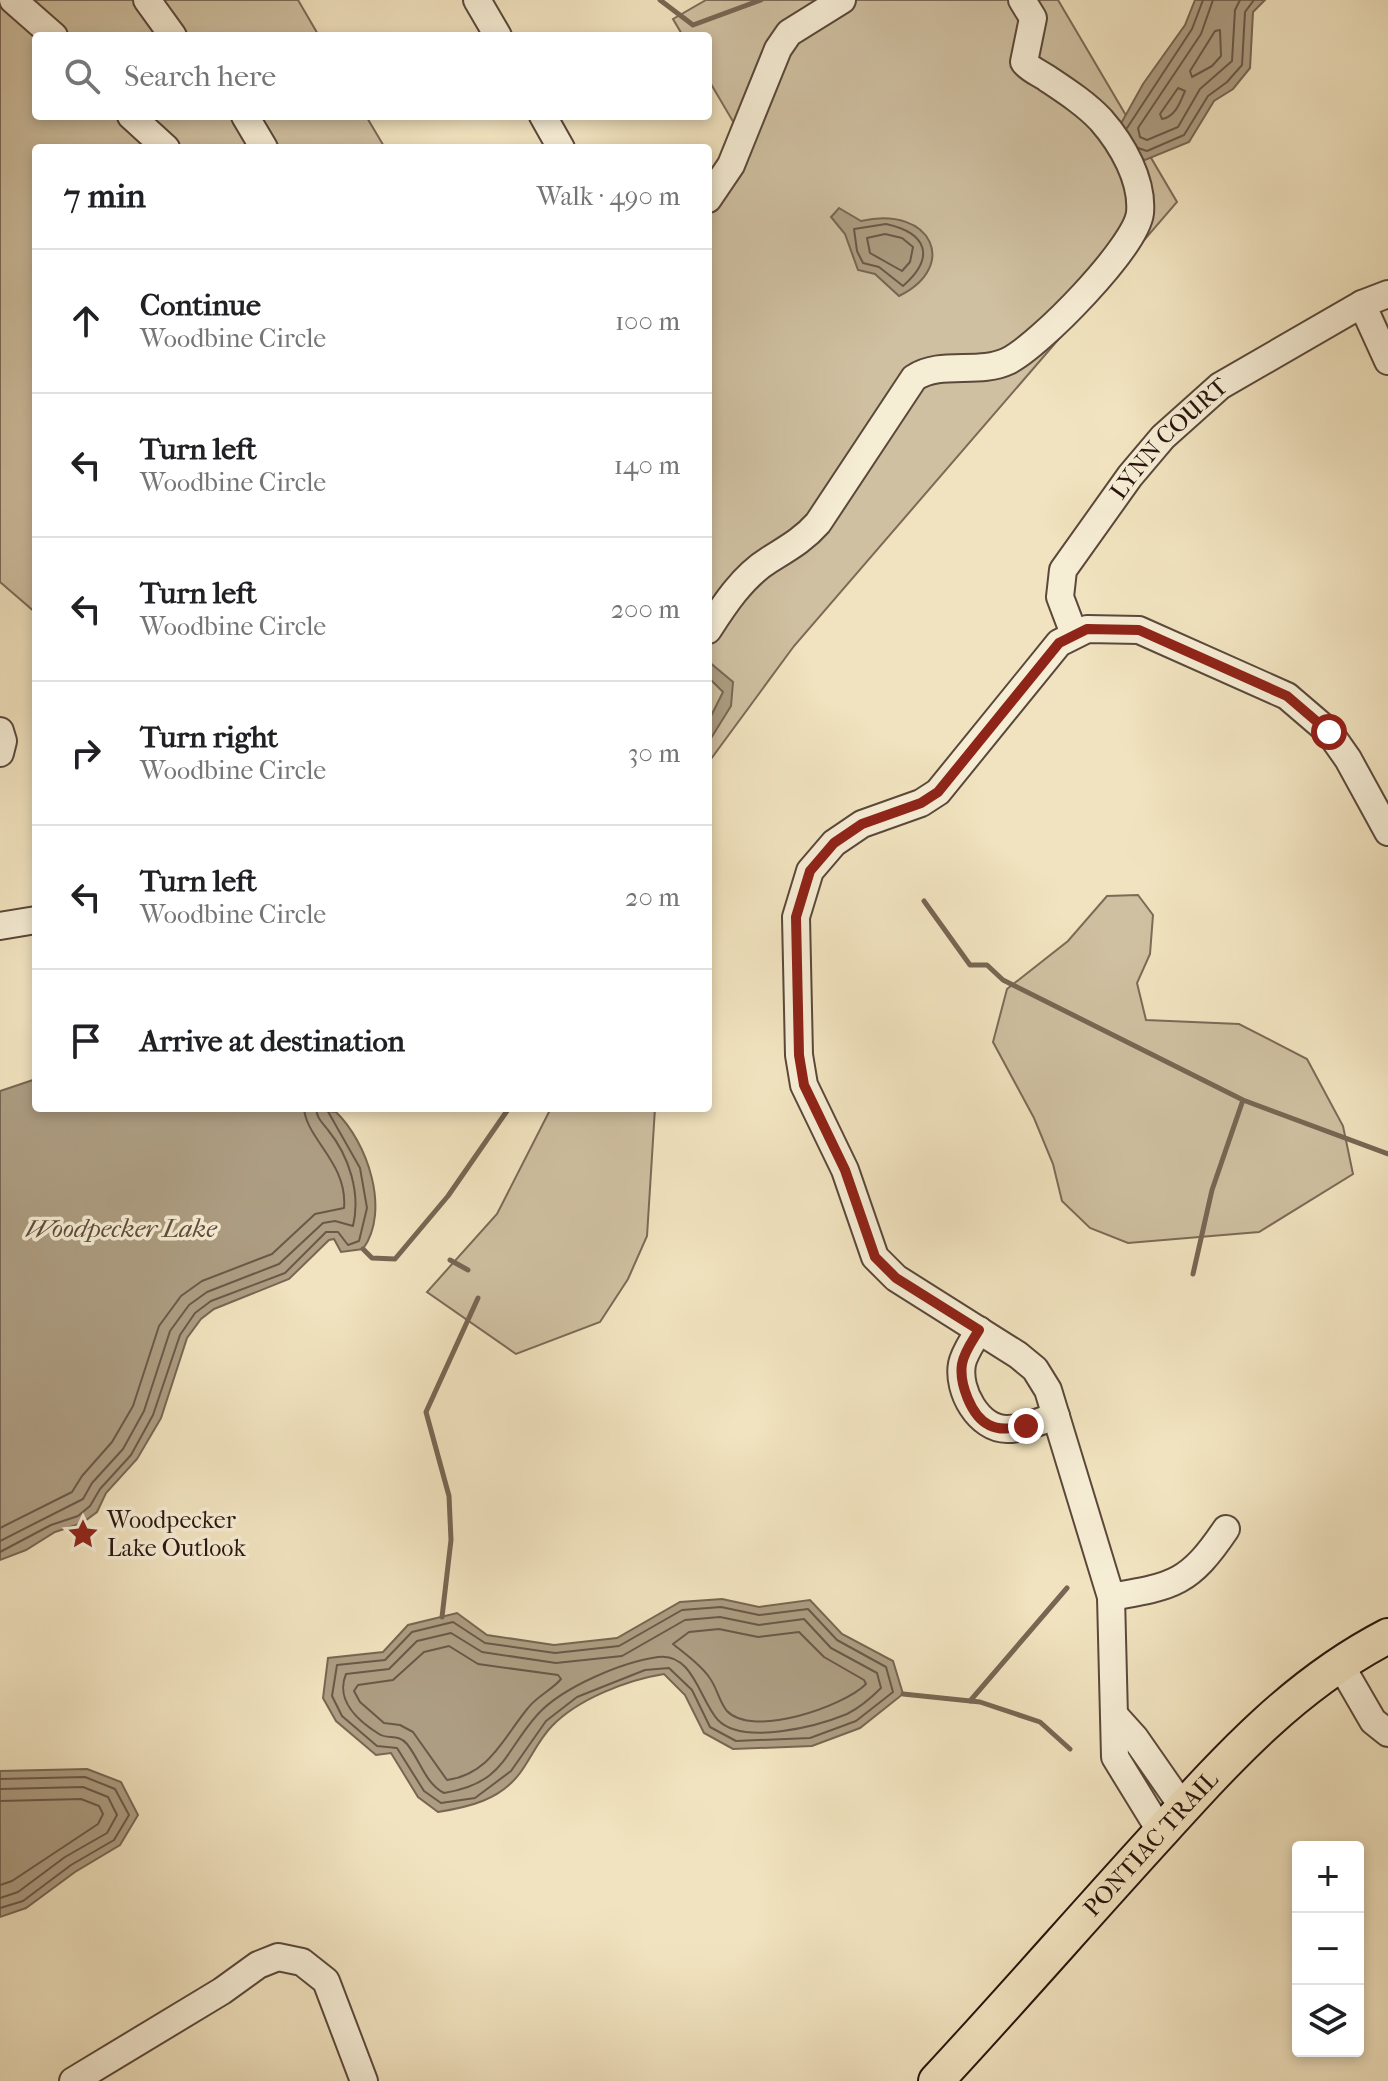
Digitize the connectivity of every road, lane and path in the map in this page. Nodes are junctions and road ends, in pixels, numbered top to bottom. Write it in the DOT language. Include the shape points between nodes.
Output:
graph roads {
  1 [pos="13,0"];
  2 [pos="147,0"];
  3 [pos="477,0"];
  4 [pos="842,0"];
  5 [pos="1022,0"];
  6 [pos="49,32"];
  7 [pos="170,32"];
  8 [pos="496,32"];
  9 [pos="135,120"];
  10 [pos="247,120"];
  11 [pos="545,120"];
  12 [pos="162,144"];
  13 [pos="262,144"];
  14 [pos="559,144"];
  15 [pos="712,193"];
  16 [pos="1388,294"];
  17 [pos="1362,304"];
  18 [pos="1388,361"];
  19 [pos="712,625"];
  20 [pos="1074,634"];
  21 [pos="0,731"];
  22 [pos="0,753"];
  23 [pos="1388,832"];
  24 [pos="32,921"];
  25 [pos="0,926"];
  26 [pos="979,1330"];
  27 [pos="1056,1416"];
  28 [pos="1226,1529"];
  29 [pos="1111,1597"];
  30 [pos="1388,1636"];
  31 [pos="1347,1660"];
  32 [pos="1388,1724"];
  33 [pos="1388,1733"];
  34 [pos="1172,1819"];
  35 [pos="73,2081"];
  36 [pos="364,2081"];
  37 [pos="936,2081"];
  1 -- 6 [label="street"];
  2 -- 7 [label="street"];
  3 -- 8 [label="street"];
  4 -- 15 [label="street" via="789,33 778,49 731,165"];
  5 -- 19 [label="street" via="1033,18 1024,62 1091,111 1118,142 1139,195 1135,229 1082,295 1010,360 982,369 934,370 914,378 818,523 802,541 748,577"];
  9 -- 12 [label="street"];
  10 -- 13 [label="street"];
  11 -- 14 [label="street"];
  16 -- 17 [label="street, LYNN COURT"];
  17 -- 18 [label="street"];
  17 -- 20 [label="street, LYNN COURT" via="1220,386 1163,437 1063,570 1060,597"];
  20 -- 23 [label="street" via="1105,627 1139,630 1287,696 1329,732"];
  20 -- 26 [label="street" via="1039,664 938,792 862,824 834,843 810,871 796,917 804,1085 845,1170 875,1257 896,1278"];
  21 -- 22 [label="street"];
  24 -- 25 [label="street"];
  26 -- 27 [label="street" via="1035,1369"];
  26 -- 27 [label="street" via="962,1365 964,1388 988,1425 1006,1429"];
  27 -- 29 [label="street"];
  28 -- 29 [label="street" via="1190,1575"];
  29 -- 34 [label="street" via="1115,1757"];
  30 -- 31 [label="main road, PONTIAC TRAIL"];
  31 -- 32 [label="street" via="1387,1714"];
  31 -- 33 [label="street" via="1373,1721"];
  31 -- 34 [label="main road, PONTIAC TRAIL" via="1270,1716"];
  34 -- 37 [label="main road, PONTIAC TRAIL"];
  35 -- 36 [label="street" via="278,1957 302,1962 326,1981"];
}
